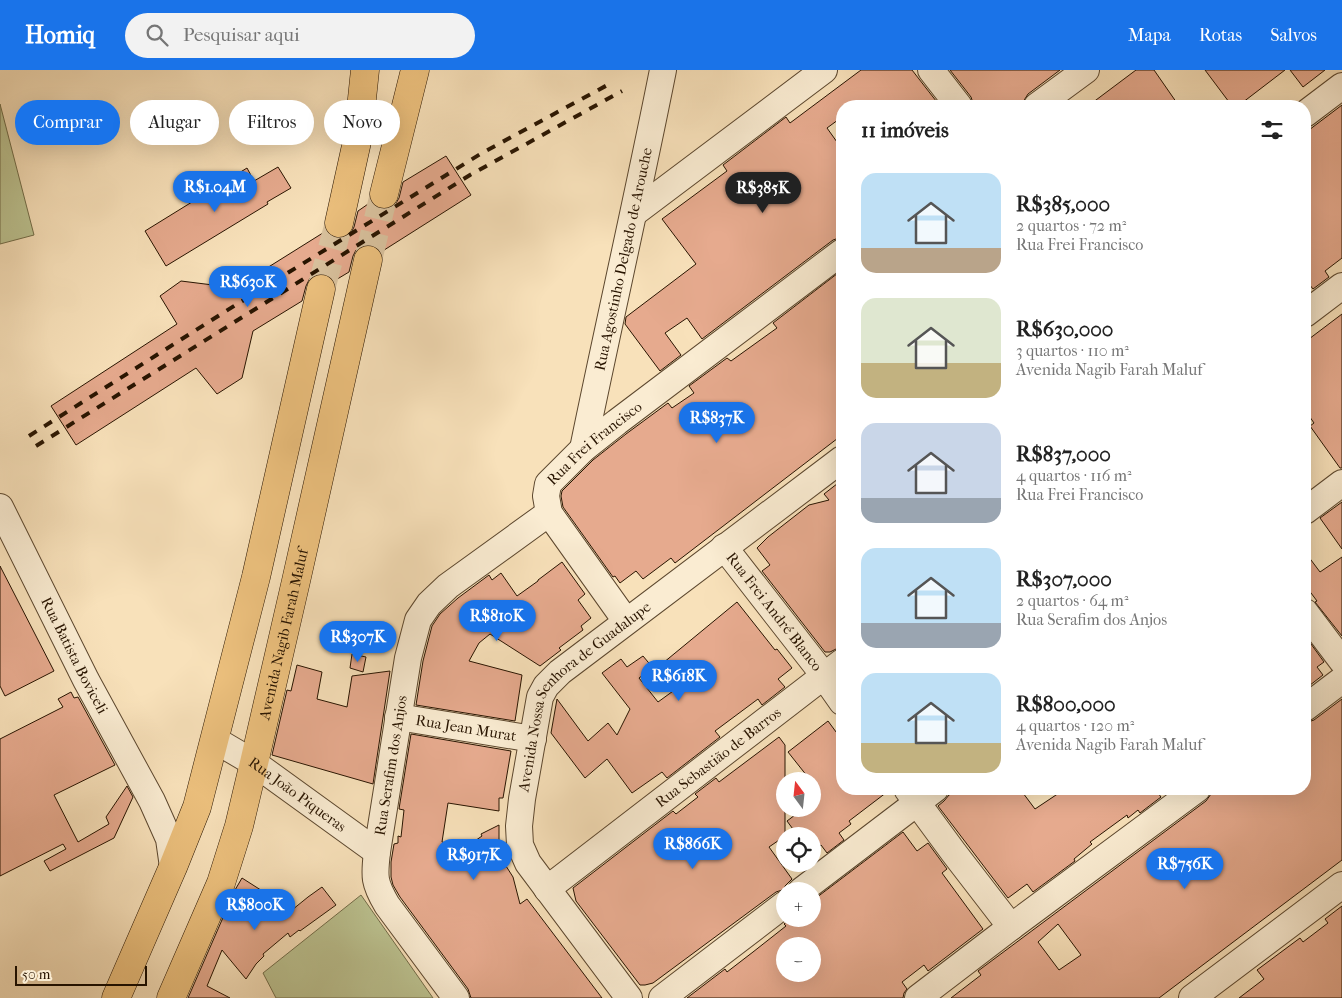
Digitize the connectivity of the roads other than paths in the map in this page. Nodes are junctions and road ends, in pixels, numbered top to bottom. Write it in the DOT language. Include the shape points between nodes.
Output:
graph roads {
  1 [pos="366,70"];
  2 [pos="415,70"];
  3 [pos="663,70"];
  4 [pos="824,70"];
  5 [pos="932,70"];
  6 [pos="1086,70"];
  7 [pos="1342,86"];
  8 [pos="954,100"];
  9 [pos="1045,100"];
  10 [pos="1311,109"];
  11 [pos="384,194"];
  12 [pos="634,213"];
  13 [pos="339,223"];
  14 [pos="836,257"];
  15 [pos="368,260"];
  16 [pos="1342,286"];
  17 [pos="321,289"];
  18 [pos="1311,309"];
  19 [pos="584,449"];
  20 [pos="836,463"];
  21 [pos="1342,483"];
  22 [pos="1311,506"];
  23 [pos="0,507"];
  24 [pos="549,513"];
  25 [pos="724,547"];
  26 [pos="1311,620"];
  27 [pos="626,621"];
  28 [pos="1342,661"];
  29 [pos="833,669"];
  30 [pos="1342,680"];
  31 [pos="1311,703"];
  32 [pos="398,717"];
  33 [pos="533,739"];
  34 [pos="215,740"];
  35 [pos="254,763"];
  36 [pos="918,795"];
  37 [pos="921,795"];
  38 [pos="1189,795"];
  39 [pos="152,801"];
  40 [pos="197,807"];
  41 [pos="377,852"];
  42 [pos="173,867"];
  43 [pos="812,882"];
  44 [pos="1342,885"];
  45 [pos="547,889"];
  46 [pos="776,911"];
  47 [pos="1011,927"];
  48 [pos="116,998"];
  49 [pos="172,998"];
  50 [pos="456,998"];
  51 [pos="629,998"];
  52 [pos="662,998"];
  53 [pos="918,998"];
  54 [pos="1192,998"];
  1 -- 13 [label="main road" via="358,137"];
  2 -- 11 [label="main road"];
  3 -- 12 [label="street, Rua Agostinho Delgado de Arouche"];
  4 -- 12 [label="street"];
  5 -- 8 [label="street"];
  6 -- 9 [label="street"];
  7 -- 10 [label="street"];
  12 -- 19 [label="street, Rua Agostinho Delgado de Arouche"];
  14 -- 19 [label="street, Rua Frei Francisco"];
  15 -- 35 [label="main road, Avenida Nagib Farah Maluf"];
  16 -- 18 [label="street"];
  17 -- 34 [label="main road" via="256,577"];
  19 -- 24 [label="street, Rua Frei Francisco" via="548,484"];
  20 -- 25 [label="street, Avenida Nossa Senhora de Guadalupe"];
  21 -- 22 [label="street"];
  23 -- 39 [label="street, Rua Batista Boviceli" via="86,680"];
  24 -- 27 [label="street"];
  24 -- 32 [label="street, Rua Serafim dos Anjos" via="448,586 429,604 418,620"];
  25 -- 27 [label="street, Avenida Nossa Senhora de Guadalupe"];
  25 -- 29 [label="street, Rua Frei André Blanco"];
  26 -- 28 [label="street"];
  27 -- 33 [label="street, Avenida Nossa Senhora de Guadalupe" via="546,686 540,697"];
  29 -- 45 [label="street, Rua Sebastião de Barros"];
  30 -- 31 [label="street"];
  32 -- 33 [label="street, Rua Jean Murat"];
  32 -- 41 [label="street, Rua Serafim dos Anjos"];
  33 -- 45 [label="street, Avenida Nossa Senhora de Guadalupe" via="520,817 520,845 528,863"];
  34 -- 35 [label="street, Rua João Piqueras"];
  34 -- 40 [label="main road"];
  35 -- 41 [label="street, Rua João Piqueras"];
  35 -- 49 [label="main road, Avenida Nagib Farah Maluf" via="221,883"];
  36 -- 43 [label="street"];
  37 -- 47 [label="street" via="954,853"];
  38 -- 47 [label="street"];
  39 -- 40 [label="street" via="172,808"];
  39 -- 42 [label="street, Rua Batista Boviceli" via="169,839"];
  40 -- 42 [label="main road"];
  41 -- 50 [label="street, Rua Serafim dos Anjos" via="374,874 379,891"];
  42 -- 48 [label="main road"];
  44 -- 54 [label="street"];
  45 -- 51 [label="street, Avenida Nossa Senhora de Guadalupe"];
  46 -- 52 [label="street"];
  47 -- 53 [label="street"];
}
